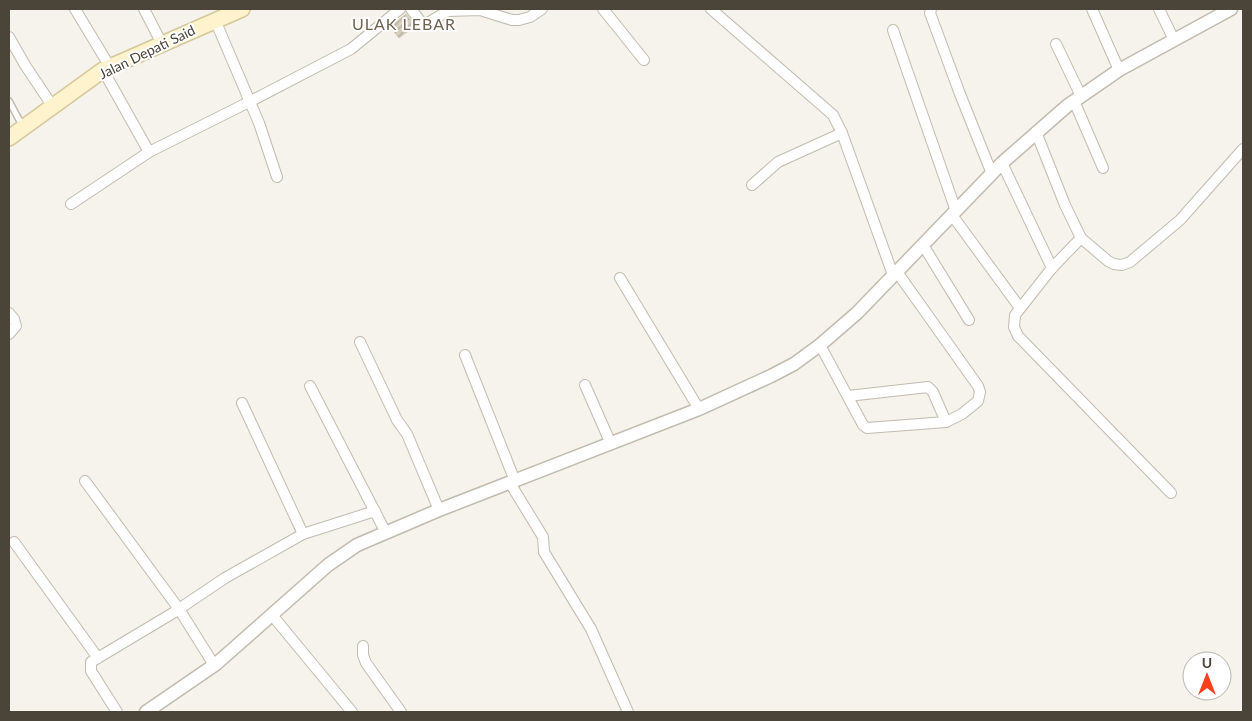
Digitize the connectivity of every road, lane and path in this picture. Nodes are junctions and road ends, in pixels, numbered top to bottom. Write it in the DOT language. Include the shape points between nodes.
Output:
graph roads {
  1 [pos="75,9"];
  2 [pos="144,9"];
  3 [pos="242,9"];
  4 [pos="400,9"];
  5 [pos="411,9"];
  6 [pos="542,9"];
  7 [pos="603,9"];
  8 [pos="711,9"];
  9 [pos="931,9"];
  10 [pos="1092,9"];
  11 [pos="1158,9"];
  12 [pos="1229,9"];
  13 [pos="215,20"];
  14 [pos="893,30"];
  15 [pos="9,37"];
  16 [pos="1174,40"];
  17 [pos="162,44"];
  18 [pos="1056,44"];
  19 [pos="644,60"];
  20 [pos="106,69"];
  21 [pos="1119,70"];
  22 [pos="1078,99"];
  23 [pos="9,101"];
  24 [pos="250,102"];
  25 [pos="53,107"];
  26 [pos="24,128"];
  27 [pos="1036,132"];
  28 [pos="842,133"];
  29 [pos="9,138"];
  30 [pos="1243,149"];
  31 [pos="149,152"];
  32 [pos="1002,163"];
  33 [pos="1103,168"];
  34 [pos="992,174"];
  35 [pos="277,177"];
  36 [pos="752,185"];
  37 [pos="70,204"];
  38 [pos="954,213"];
  39 [pos="1081,238"];
  40 [pos="923,245"];
  41 [pos="1052,268"];
  42 [pos="895,273"];
  43 [pos="620,278"];
  44 [pos="1020,308"];
  45 [pos="9,313"];
  46 [pos="969,320"];
  47 [pos="9,334"];
  48 [pos="360,342"];
  49 [pos="820,345"];
  50 [pos="465,355"];
  51 [pos="585,385"];
  52 [pos="310,386"];
  53 [pos="848,396"];
  54 [pos="242,403"];
  55 [pos="699,409"];
  56 [pos="946,422"];
  57 [pos="611,444"];
  58 [pos="85,482"];
  59 [pos="512,482"];
  60 [pos="1171,493"];
  61 [pos="439,510"];
  62 [pos="375,511"];
  63 [pos="386,532"];
  64 [pos="304,534"];
  65 [pos="14,542"];
  66 [pos="179,609"];
  67 [pos="272,615"];
  68 [pos="363,646"];
  69 [pos="98,658"];
  70 [pos="214,665"];
  71 [pos="117,712"];
  72 [pos="146,712"];
  73 [pos="351,712"];
  74 [pos="400,712"];
  75 [pos="628,712"];
  1 -- 20 [label="street"];
  2 -- 17 [label="street"];
  3 -- 13 [label="main road, Jalan Depati Said"];
  4 -- 24 [label="street" via="351,49"];
  5 -- 6 [label="street" via="426,24 448,11 480,10 519,20"];
  7 -- 19 [label="street"];
  8 -- 28 [label="street" via="825,108"];
  9 -- 34 [label="street"];
  10 -- 21 [label="street"];
  11 -- 16 [label="street"];
  12 -- 16 [label="street"];
  13 -- 17 [label="main road, Jalan Depati Said"];
  13 -- 24 [label="street"];
  14 -- 38 [label="street"];
  15 -- 25 [label="street"];
  16 -- 21 [label="street"];
  17 -- 20 [label="main road, Jalan Depati Said"];
  18 -- 22 [label="street"];
  20 -- 25 [label="main road, Jalan Depati Said"];
  20 -- 31 [label="street"];
  21 -- 22 [label="street"];
  22 -- 27 [label="street"];
  22 -- 33 [label="street"];
  23 -- 26 [label="lane"];
  24 -- 31 [label="street"];
  24 -- 35 [label="street"];
  25 -- 26 [label="main road, Jalan Depati Said"];
  26 -- 29 [label="main road, Jalan Depati Said"];
  27 -- 32 [label="street"];
  27 -- 39 [label="street"];
  28 -- 36 [label="street" via="778,162"];
  28 -- 42 [label="street"];
  30 -- 39 [label="street" via="1180,220 1126,264 1108,261"];
  31 -- 37 [label="street"];
  32 -- 34 [label="street"];
  32 -- 41 [label="street"];
  34 -- 38 [label="street"];
  38 -- 40 [label="street"];
  38 -- 44 [label="street"];
  39 -- 41 [label="street"];
  40 -- 42 [label="street"];
  40 -- 46 [label="street"];
  41 -- 44 [label="street"];
  42 -- 49 [label="street" via="857,313"];
  42 -- 56 [label="street" via="978,386 978,402"];
  43 -- 55 [label="street"];
  44 -- 60 [label="street" via="1014,323 1018,336"];
  45 -- 47 [label="street" via="16,326"];
  48 -- 61 [label="street" via="397,420 407,434"];
  49 -- 53 [label="street"];
  49 -- 55 [label="street" via="783,371"];
  50 -- 59 [label="street"];
  51 -- 57 [label="street"];
  52 -- 62 [label="street"];
  53 -- 56 [label="street" via="866,428"];
  53 -- 56 [label="street" via="928,387"];
  54 -- 64 [label="street"];
  55 -- 57 [label="street"];
  57 -- 59 [label="street"];
  58 -- 66 [label="street"];
  59 -- 61 [label="street"];
  59 -- 75 [label="street" via="543,537 544,552 591,629"];
  61 -- 63 [label="street"];
  62 -- 63 [label="street"];
  62 -- 64 [label="street"];
  63 -- 67 [label="street" via="357,544 343,554"];
  64 -- 66 [label="street" via="225,578"];
  65 -- 69 [label="street"];
  66 -- 69 [label="street"];
  66 -- 70 [label="street"];
  67 -- 70 [label="street"];
  67 -- 73 [label="street"];
  68 -- 74 [label="street" via="366,663"];
  69 -- 71 [label="street" via="91,662 90,668"];
  70 -- 72 [label="street"];
}
